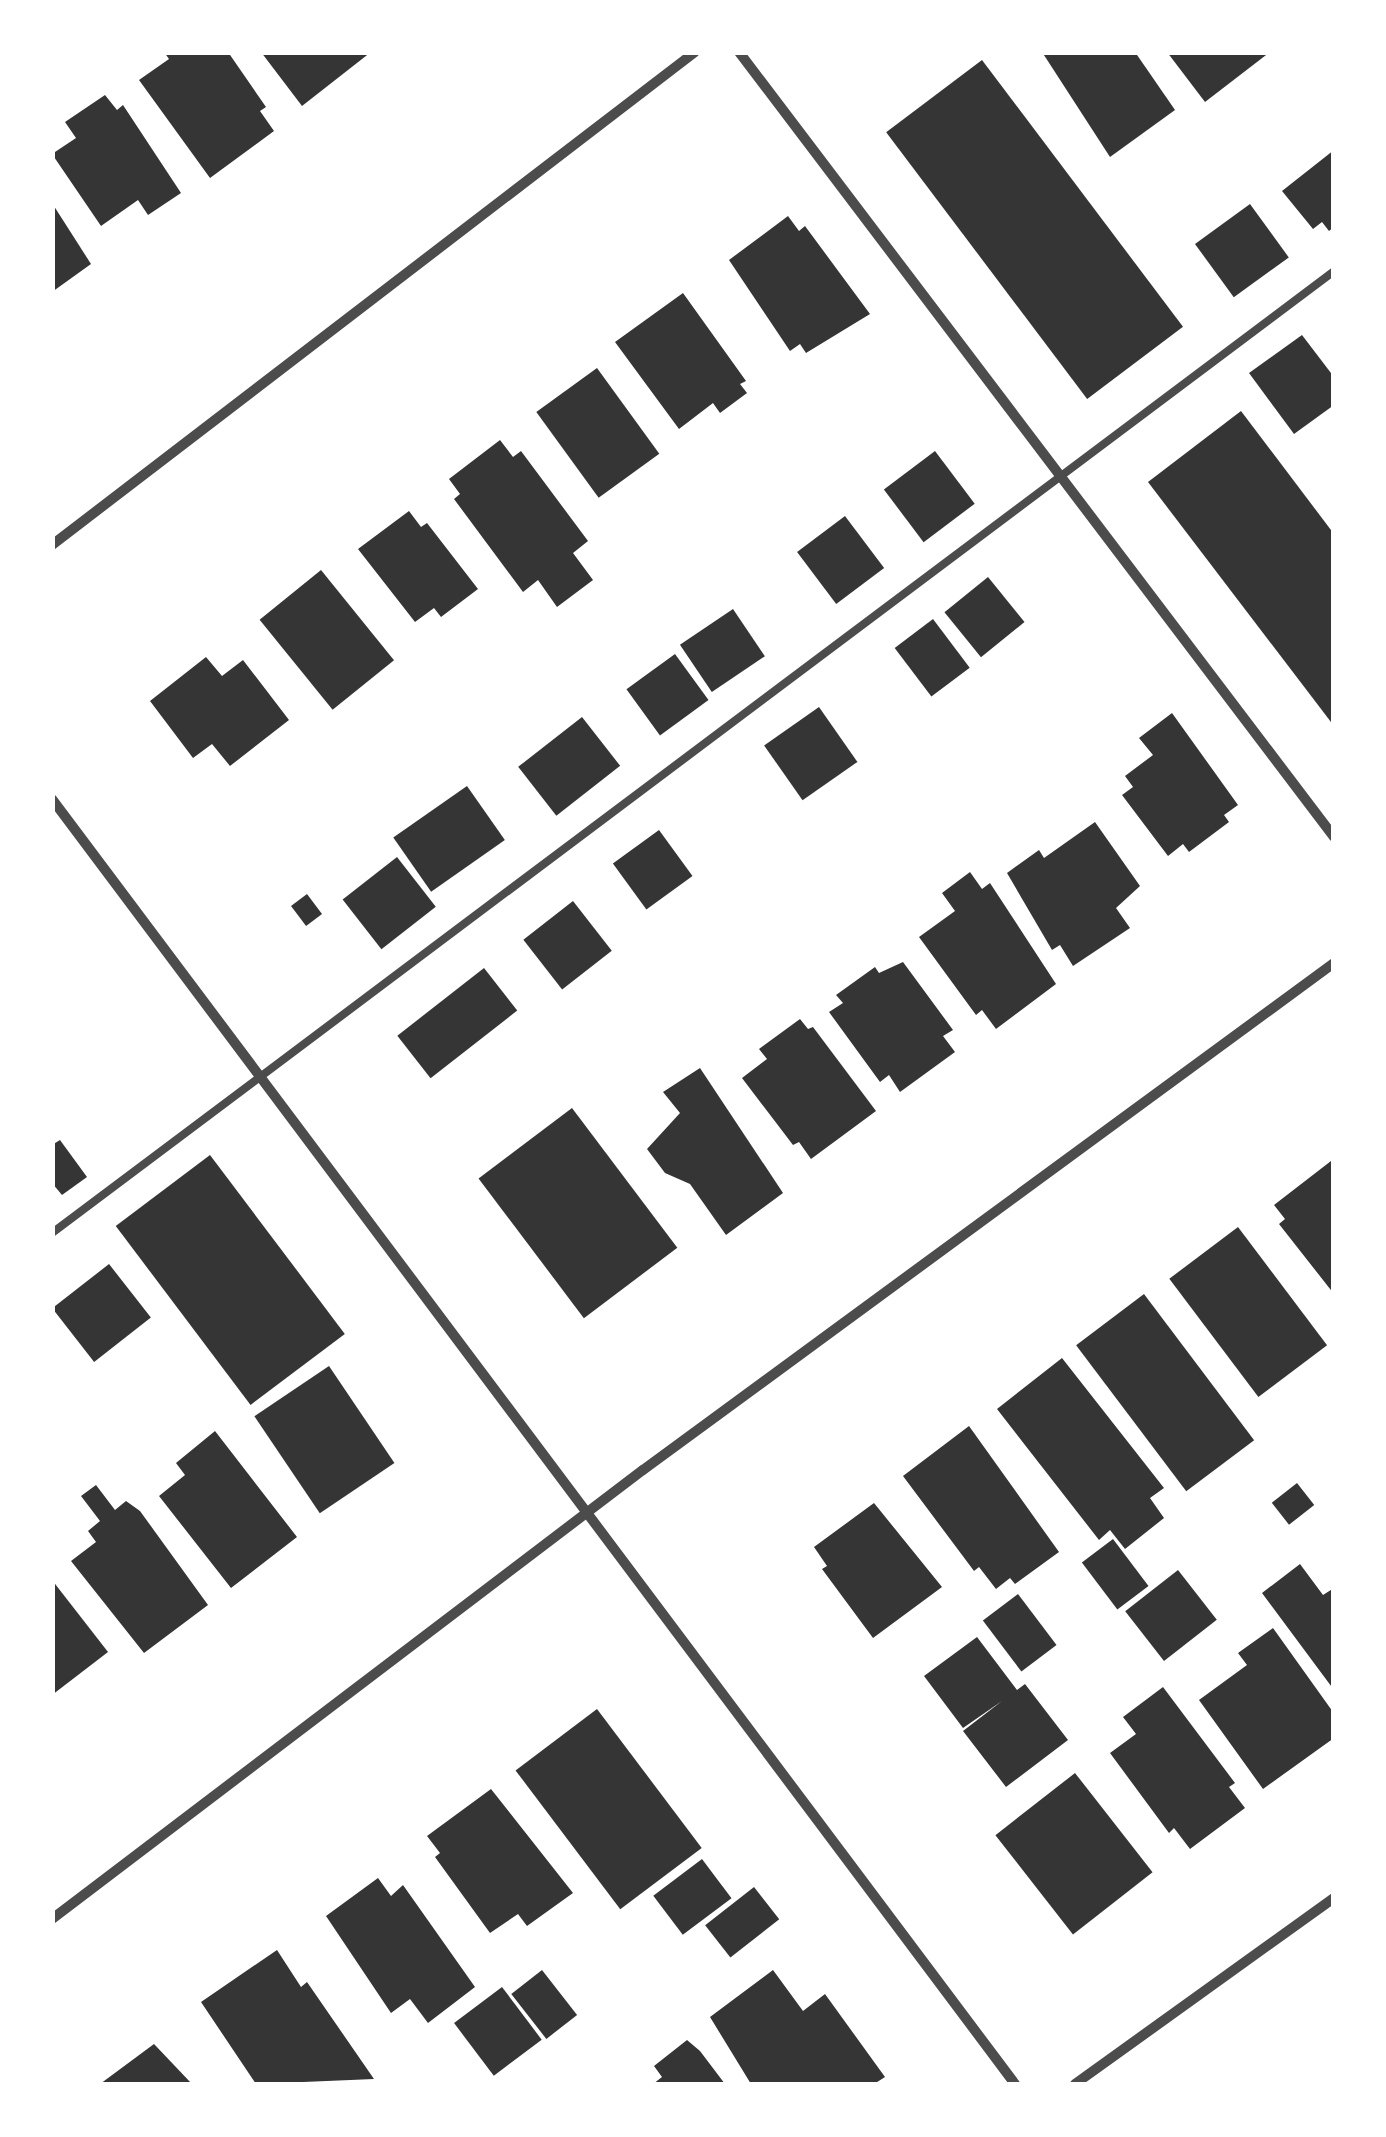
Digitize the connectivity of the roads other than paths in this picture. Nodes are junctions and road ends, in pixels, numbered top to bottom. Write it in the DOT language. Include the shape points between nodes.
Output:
graph roads {
  1 [pos="695,52"];
  2 [pos="739,52"];
  3 [pos="1334,270"];
  4 [pos="1058,476"];
  5 [pos="52,545"];
  6 [pos="52,799"];
  7 [pos="1334,837"];
  8 [pos="1334,963"];
  9 [pos="259,1078"];
  10 [pos="52,1233"];
  11 [pos="586,1514"];
  12 [pos="1334,1898"];
  13 [pos="52,1919"];
  14 [pos="1015,2084"];
  15 [pos="1075,2084"];
  1 -- 5 [label="street"];
  2 -- 4 [label="street"];
  3 -- 4 [label="lane"];
  4 -- 7 [label="street"];
  4 -- 9 [label="lane"];
  6 -- 9 [label="street"];
  8 -- 11 [label="street"];
  9 -- 10 [label="lane"];
  9 -- 11 [label="street"];
  11 -- 13 [label="street"];
  11 -- 14 [label="street"];
  12 -- 15 [label="street"];
}
